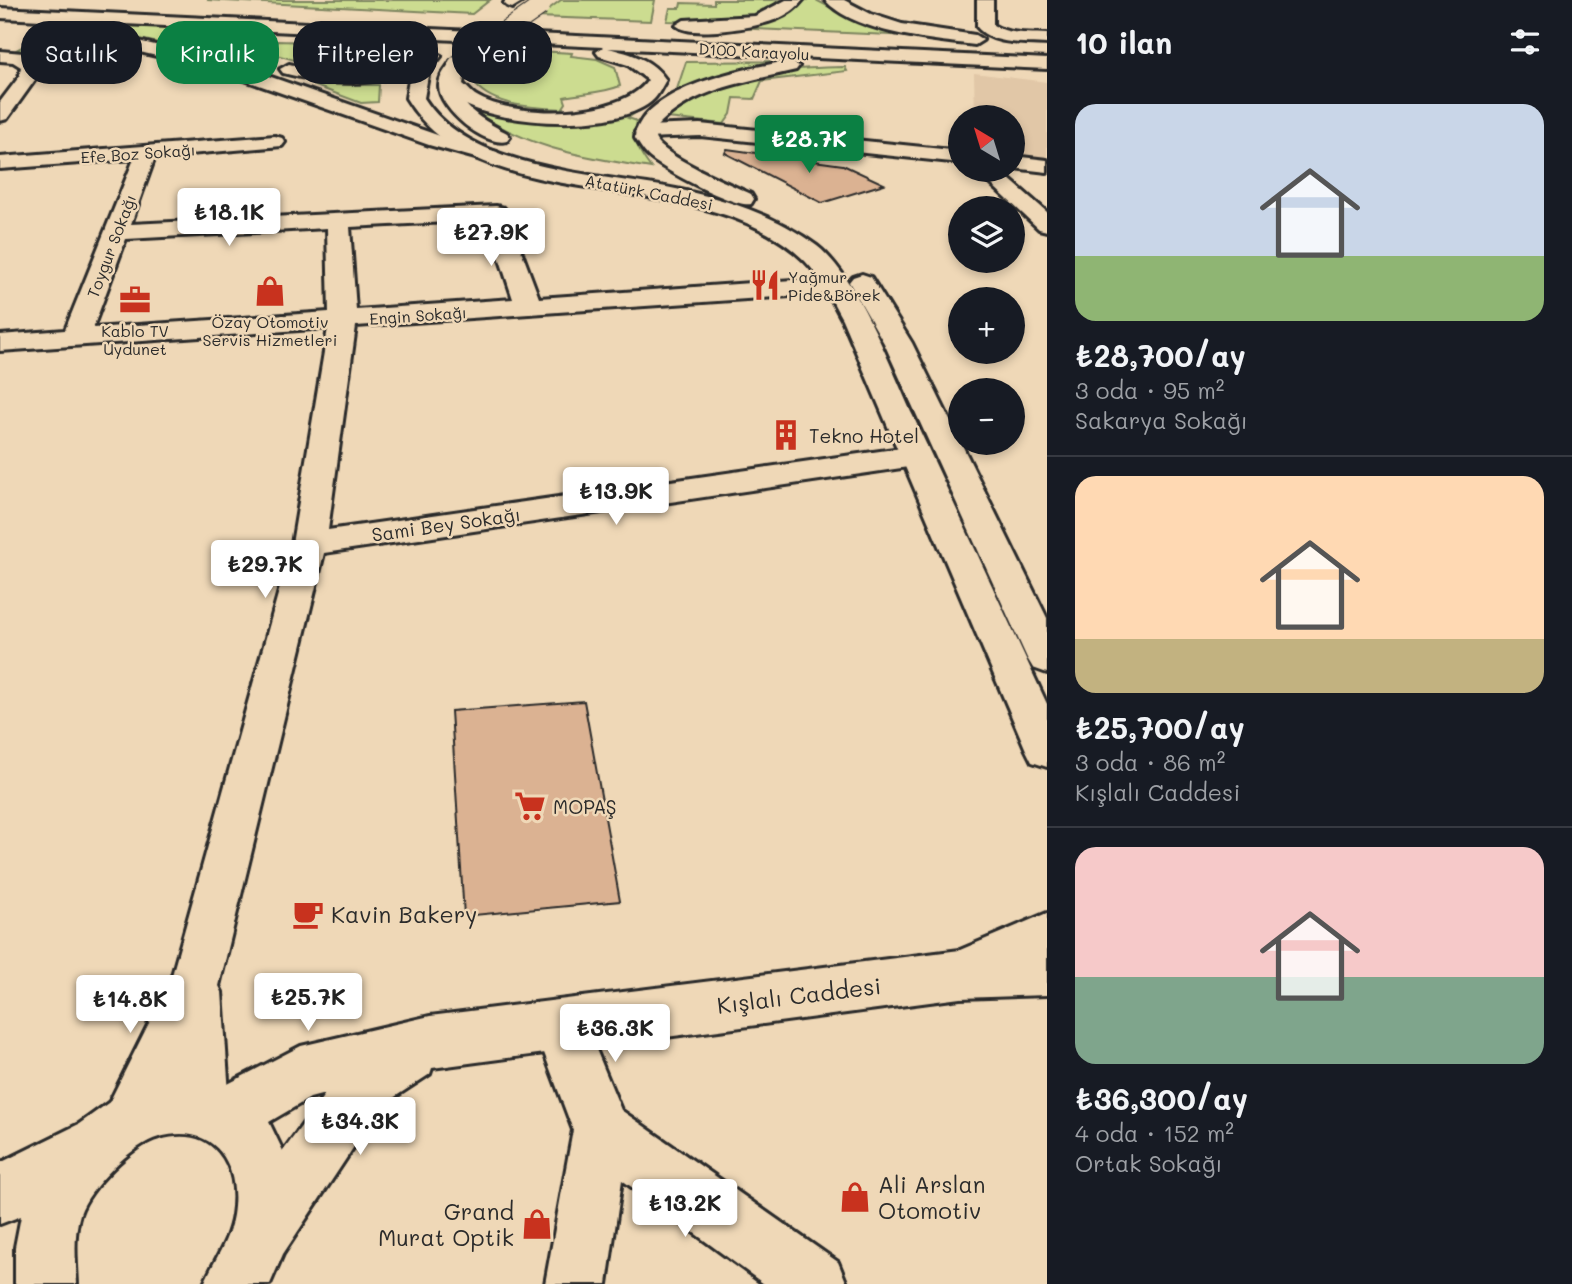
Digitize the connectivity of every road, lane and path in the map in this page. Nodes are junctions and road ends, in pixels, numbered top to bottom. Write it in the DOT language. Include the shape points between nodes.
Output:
graph roads {
  1 [pos="795,0"];
  2 [pos="832,0"];
  3 [pos="985,0"];
  4 [pos="0,2"];
  5 [pos="515,2"];
  6 [pos="545,3"];
  7 [pos="0,13"];
  8 [pos="0,20"];
  9 [pos="519,21"];
  10 [pos="663,26"];
  11 [pos="625,27"];
  12 [pos="575,28"];
  13 [pos="452,35"];
  14 [pos="293,37"];
  15 [pos="1047,39"];
  16 [pos="552,40"];
  17 [pos="552,45"];
  18 [pos="438,52"];
  19 [pos="0,57"];
  20 [pos="1046,57"];
  21 [pos="293,70"];
  22 [pos="452,71"];
  23 [pos="416,84"];
  24 [pos="454,84"];
  25 [pos="0,115"];
  26 [pos="645,132"];
  27 [pos="275,142"];
  28 [pos="146,154"];
  29 [pos="490,156"];
  30 [pos="948,156"];
  31 [pos="0,163"];
  32 [pos="1026,164"];
  33 [pos="1047,166"];
  34 [pos="1000,182"];
  35 [pos="743,199"];
  36 [pos="338,220"];
  37 [pos="1047,224"];
  38 [pos="117,232"];
  39 [pos="835,285"];
  40 [pos="529,307"];
  41 [pos="343,320"];
  42 [pos="76,338"];
  43 [pos="0,343"];
  44 [pos="915,456"];
  45 [pos="309,544"];
  46 [pos="1046,656"];
  47 [pos="1047,750"];
  48 [pos="1047,936"];
  49 [pos="1047,971"];
  50 [pos="960,974"];
  51 [pos="196,979"];
  52 [pos="560,1026"];
  53 [pos="430,1042"];
  54 [pos="212,1113"];
  55 [pos="601,1130"];
  56 [pos="112,1132"];
  57 [pos="0,1195"];
  58 [pos="247,1262"];
  59 [pos="46,1284"];
  60 [pos="576,1284"];
  61 [pos="816,1284"];
  1 -- 10 [label="main road" via="752,20"];
  2 -- 20 [label="main road" via="856,13 905,28"];
  3 -- 15 [label="main road" via="988,30"];
  4 -- 12 [label="main road, D100 Karayolu"];
  5 -- 18 [label="main road"];
  6 -- 9 [label="main road, bridge"];
  7 -- 13 [label="main road, D100 Karayolu"];
  8 -- 29 [label="main road" via="202,60"];
  11 -- 12 [label="main road"];
  12 -- 20 [label="main road, D100 Karayolu"];
  14 -- 21 [label="main road" via="267,37 234,47"];
  16 -- 20 [label="main road, D100 Karayolu"];
  17 -- 24 [label="main road" via="622,57 652,72 656,85 648,96 631,105 563,117 517,115 486,107 462,97"];
  19 -- 25 [label="main road" via="17,57 30,65 28,76"];
  20 -- 26 [label="main road" via="781,67 725,82 670,105 650,121"];
  22 -- 35 [label="main road, Atatürk Caddesi" via="448,83 451,98 477,124 507,140 562,160"];
  23 -- 29 [label="main road, Atatürk Caddesi" via="418,104 442,129"];
  26 -- 30 [label="main road" via="724,132"];
  26 -- 35 [label="main road" via="649,144 663,158"];
  27 -- 28 [label="main road, Efe Boz Sokağı"];
  28 -- 31 [label="main road, Efe Boz Sokağı"];
  28 -- 38 [label="main road, Toygur Sokağı"];
  29 -- 39 [label="main road, Atatürk Caddesi" via="545,172 722,206 795,241 818,261"];
  32 -- 33 [label="main road"];
  34 -- 37 [label="main road"];
  35 -- 46 [label="main road, Atatürk Caddesi" via="818,236 857,273 898,343"];
  36 -- 38 [label="main road"];
  36 -- 40 [label="main road" via="496,213"];
  36 -- 41 [label="main road"];
  38 -- 42 [label="main road, Toygur Sokağı"];
  39 -- 40 [label="main road, Engin Sokağı"];
  39 -- 44 [label="main road, Atatürk Caddesi" via="855,319"];
  40 -- 41 [label="main road, Engin Sokağı"];
  41 -- 42 [label="main road, Engin Sokağı"];
  41 -- 45 [label="main road"];
  42 -- 43 [label="main road, Engin Sokağı"];
  44 -- 45 [label="main road, Sami Bey Sokağı"];
  44 -- 47 [label="main road, Atatürk Caddesi"];
  45 -- 51 [label="main road"];
  48 -- 50 [label="main road, Kışlalı Caddesi"];
  49 -- 50 [label="main road, Kışlalı Caddesi"];
  50 -- 52 [label="main road, Kışlalı Caddesi"];
  51 -- 54 [label="main road"];
  51 -- 56 [label="main road" via="181,1016"];
  52 -- 53 [label="main road, Kışlalı Caddesi"];
  52 -- 55 [label="main road"];
  53 -- 54 [label="main road, Kışlalı Caddesi" via="301,1073"];
  53 -- 58 [label="main road" via="371,1081 333,1128"];
  54 -- 56 [label="main road" via="178,1107 153,1111"];
  54 -- 58 [label="main road" via="249,1140 263,1174 263,1217"];
  55 -- 60 [label="main road"];
  55 -- 61 [label="main road"];
  56 -- 57 [label="main road"];
  56 -- 59 [label="main road" via="71,1173 52,1209 44,1248"];
}
